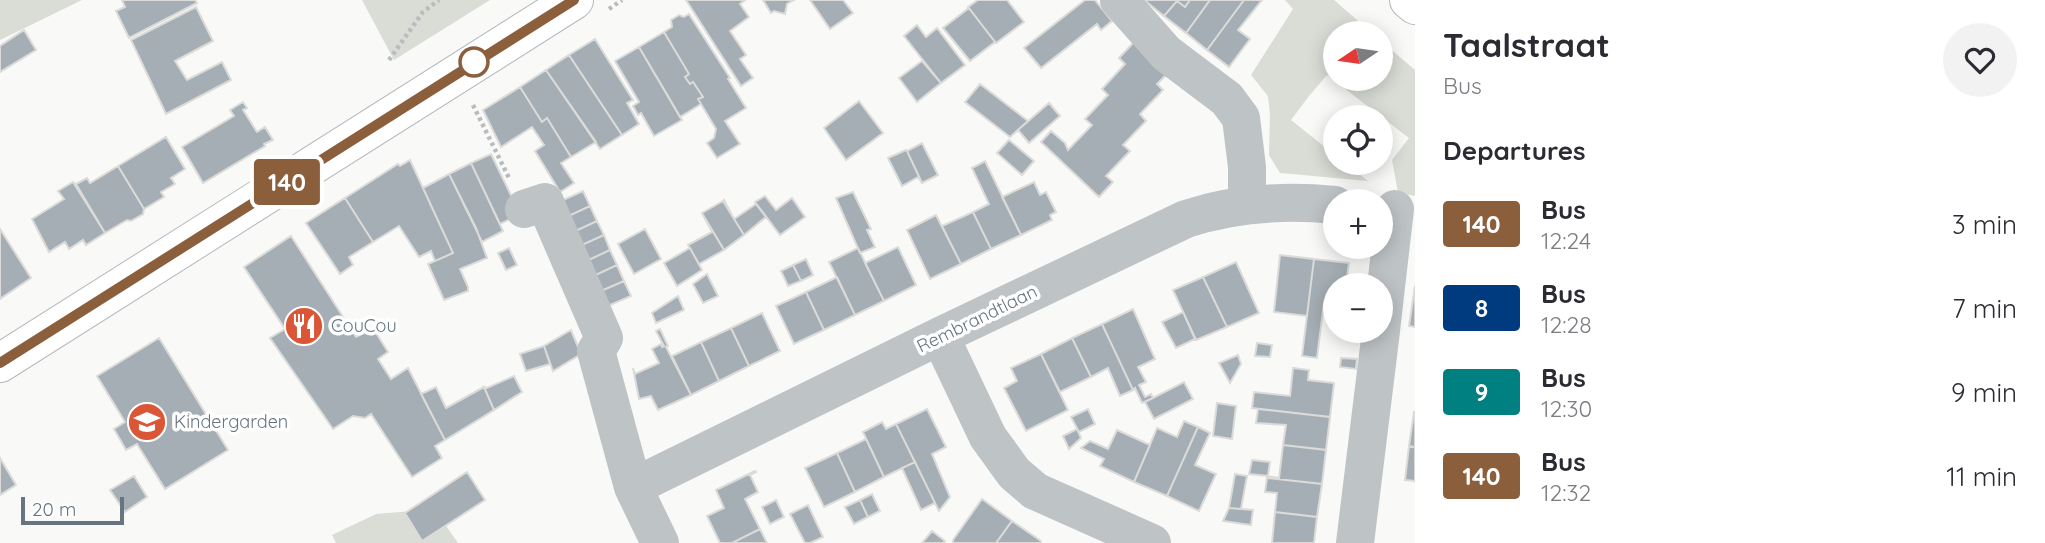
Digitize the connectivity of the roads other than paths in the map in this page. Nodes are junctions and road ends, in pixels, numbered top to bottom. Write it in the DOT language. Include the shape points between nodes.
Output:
graph roads {
  1 [pos="574,0"];
  2 [pos="1409,0"];
  3 [pos="1415,5"];
  4 [pos="1124,7"];
  5 [pos="1323,204"];
  6 [pos="1247,205"];
  7 [pos="524,209"];
  8 [pos="1397,210"];
  9 [pos="1389,273"];
  10 [pos="940,336"];
  11 [pos="1379,343"];
  12 [pos="0,363"];
  13 [pos="633,486"];
  14 [pos="660,543"];
  15 [pos="1152,543"];
  16 [pos="1355,543"];
  1 -- 12 [label="main road"];
  2 -- 3 [label="main road"];
  4 -- 6 [label="street" via="1166,53 1227,99 1241,118"];
  5 -- 6 [label="street, Rembrandtlaan"];
  6 -- 10 [label="street, Rembrandtlaan" via="1186,219"];
  7 -- 13 [label="street" via="545,202 604,338 596,351"];
  8 -- 9 [label="street"];
  10 -- 13 [label="street, Rembrandtlaan"];
  10 -- 15 [label="street" via="988,437 1014,473 1035,491"];
  11 -- 16 [label="street"];
  13 -- 14 [label="street"];
}
